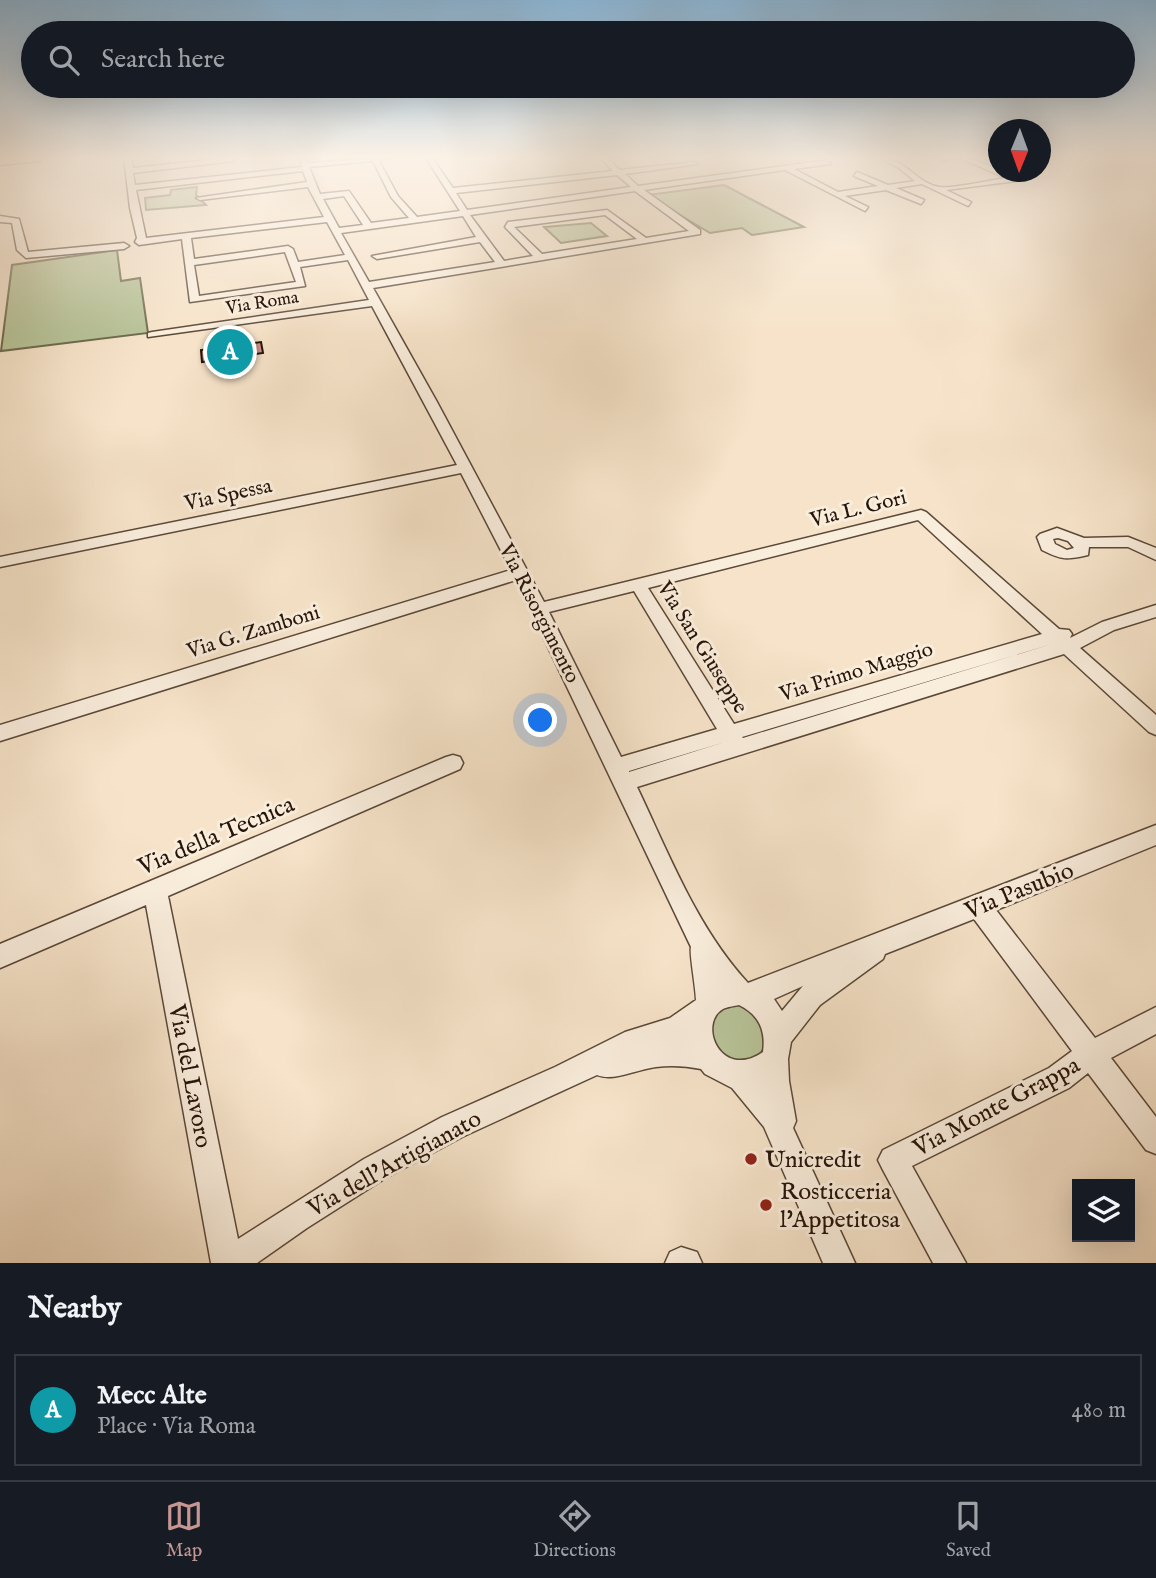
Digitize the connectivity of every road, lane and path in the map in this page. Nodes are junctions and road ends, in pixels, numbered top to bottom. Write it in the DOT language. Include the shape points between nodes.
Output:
graph roads {
  1 [pos="138,217"];
  2 [pos="363,217"];
  3 [pos="432,217"];
  4 [pos="468,217"];
  5 [pos="573,217"];
  6 [pos="613,217"];
  7 [pos="676,217"];
  8 [pos="0,219"];
  9 [pos="329,219"];
  10 [pos="414,219"];
  11 [pos="369,226"];
  12 [pos="140,230"];
  13 [pos="335,231"];
  14 [pos="186,237"];
  15 [pos="482,239"];
  16 [pos="645,241"];
  17 [pos="139,242"];
  18 [pos="124,243"];
  19 [pos="377,256"];
  20 [pos="349,257"];
  21 [pos="540,258"];
  22 [pos="188,262"];
  23 [pos="502,264"];
  24 [pos="294,265"];
  25 [pos="365,286"];
  26 [pos="376,302"];
  27 [pos="152,335"];
  28 [pos="465,468"];
  29 [pos="1080,543"];
  30 [pos="1156,555"];
  31 [pos="0,562"];
  32 [pos="520,573"];
  33 [pos="638,585"];
  34 [pos="539,609"];
  35 [pos="1156,611"];
  36 [pos="1061,641"];
  37 [pos="1156,727"];
  38 [pos="0,733"];
  39 [pos="733,740"];
  40 [pos="453,763"];
  41 [pos="622,774"];
  42 [pos="1156,835"];
  43 [pos="155,888"];
  44 [pos="978,906"];
  45 [pos="694,929"];
  46 [pos="883,943"];
  47 [pos="0,956"];
  48 [pos="744,993"];
  49 [pos="705,1006"];
  50 [pos="1156,1020"];
  51 [pos="777,1048"];
  52 [pos="1091,1054"];
  53 [pos="706,1056"];
  54 [pos="565,1077"];
  55 [pos="741,1077"];
  56 [pos="1156,1140"];
  57 [pos="790,1148"];
  58 [pos="229,1263"];
  59 [pos="839,1263"];
  60 [pos="950,1263"];
  1 -- 12 [label="street"];
  2 -- 11 [label="street"];
  3 -- 10 [label="street"];
  4 -- 15 [label="street"];
  5 -- 21 [label="street" via="508,225"];
  6 -- 16 [label="street"];
  7 -- 16 [label="street" via="697,232"];
  8 -- 18 [label="street" via="16,221 26,255"];
  9 -- 13 [label="street, Via Risorgimento"];
  9 -- 14 [label="street"];
  10 -- 11 [label="street"];
  11 -- 13 [label="street"];
  12 -- 17 [label="street"];
  12 -- 18 [label="street"];
  13 -- 20 [label="street, Via Risorgimento"];
  14 -- 17 [label="street"];
  14 -- 22 [label="street"];
  15 -- 19 [label="street"];
  15 -- 23 [label="street"];
  16 -- 21 [label="street"];
  17 -- 18 [label="street"];
  20 -- 24 [label="street"];
  20 -- 25 [label="street, Via Risorgimento"];
  21 -- 23 [label="street"];
  22 -- 24 [label="street" via="288,249"];
  22 -- 24 [label="street" via="194,300 302,284"];
  23 -- 25 [label="street"];
  25 -- 26 [label="street, Via Risorgimento"];
  26 -- 27 [label="street, Via Roma"];
  26 -- 28 [label="street, Via Risorgimento"];
  28 -- 31 [label="street, Via Spessa"];
  28 -- 32 [label="street, Via Risorgimento"];
  29 -- 30 [label="street" via="1122,540 1142,544"];
  32 -- 34 [label="street, Via Risorgimento"];
  32 -- 38 [label="street, Via G. Zamboni"];
  33 -- 34 [label="street, Via L. Gori"];
  33 -- 36 [label="street, Via L. Gori" via="921,515"];
  33 -- 39 [label="street, Via San Giuseppe"];
  34 -- 41 [label="street, Via Risorgimento"];
  35 -- 36 [label="street, Via Primo Maggio"];
  36 -- 37 [label="street, Via L. Gori"];
  36 -- 39 [label="street, Via Primo Maggio"];
  39 -- 41 [label="street, Via Primo Maggio"];
  40 -- 43 [label="street, Via della Tecnica"];
  41 -- 45 [label="street, Via Risorgimento"];
  42 -- 44 [label="street, Via Pasubio"];
  43 -- 47 [label="street, Via della Tecnica"];
  43 -- 58 [label="street, Via del Lavoro"];
  44 -- 46 [label="street, Via Pasubio"];
  44 -- 52 [label="street"];
  45 -- 48 [label="street" via="713,961"];
  45 -- 49 [label="street" via="708,976"];
  46 -- 48 [label="street, Via Pasubio" via="786,984"];
  46 -- 51 [label="street, Via Pasubio" via="811,996"];
  48 -- 49 [label="street" via="723,993"];
  48 -- 51 [label="street" via="769,1012"];
  49 -- 53 [label="street" via="698,1033"];
  49 -- 54 [label="street, Via dell'Artigianato" via="677,1029 635,1041"];
  50 -- 52 [label="street"];
  51 -- 55 [label="street" via="758,1075"];
  51 -- 57 [label="street" via="778,1107"];
  52 -- 56 [label="street"];
  52 -- 60 [label="street, Via Monte Grappa" via="1059,1078 893,1160"];
  53 -- 54 [label="street, Via dell'Artigianato" via="680,1050 631,1057"];
  53 -- 55 [label="street" via="728,1074"];
  54 -- 58 [label="street, Via dell'Artigianato" via="453,1127 374,1169"];
  55 -- 57 [label="street" via="774,1117"];
  57 -- 59 [label="street"];
}
